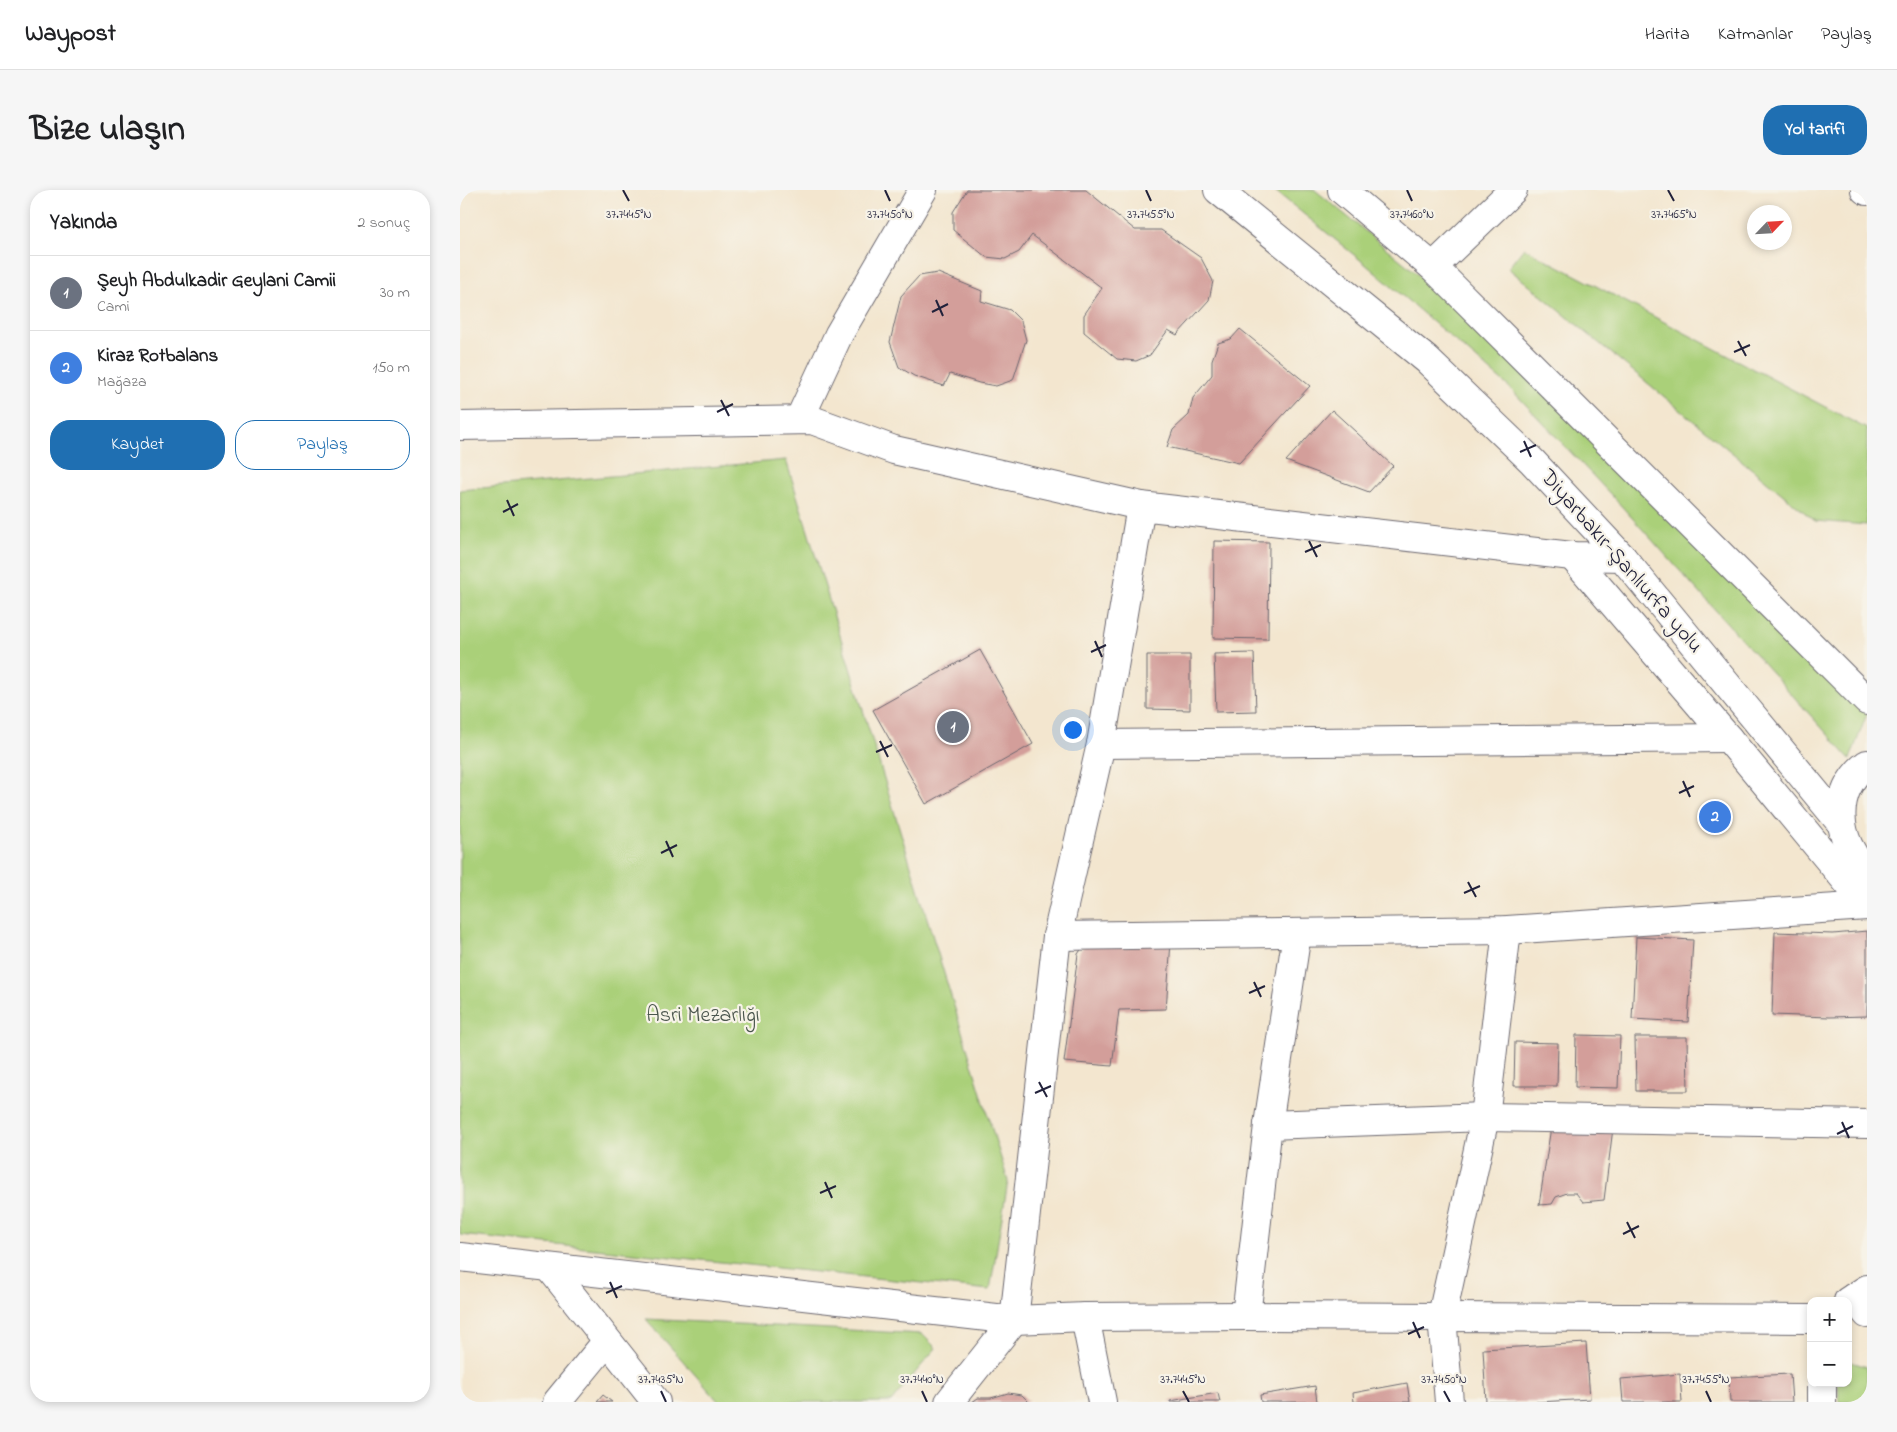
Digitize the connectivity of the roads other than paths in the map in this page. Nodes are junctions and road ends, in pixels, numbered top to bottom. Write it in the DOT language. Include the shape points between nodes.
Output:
graph roads {
  1 [pos="924,190"];
  2 [pos="1218,190"];
  3 [pos="1342,190"];
  4 [pos="1513,190"];
  5 [pos="1433,266"];
  6 [pos="799,420"];
  7 [pos="460,426"];
  8 [pos="1141,506"];
  9 [pos="1572,556"];
  10 [pos="1622,557"];
  11 [pos="1867,701"];
  12 [pos="1728,738"];
  13 [pos="1101,744"];
  14 [pos="1867,764"];
  15 [pos="1840,822"];
  16 [pos="1867,871"];
  17 [pos="1867,906"];
  18 [pos="1507,930"];
  19 [pos="1297,933"];
  20 [pos="1057,936"];
  21 [pos="1485,1118"];
  22 [pos="1867,1124"];
  23 [pos="1268,1125"];
  24 [pos="460,1257"];
  25 [pos="550,1268"];
  26 [pos="1246,1316"];
  27 [pos="1442,1316"];
  28 [pos="1085,1317"];
  29 [pos="1807,1319"];
  30 [pos="1014,1320"];
  31 [pos="607,1341"];
  32 [pos="1822,1387"];
  33 [pos="557,1402"];
  34 [pos="656,1402"];
  35 [pos="949,1402"];
  36 [pos="1102,1402"];
  37 [pos="1449,1402"];
  38 [pos="1822,1402"];
  1 -- 6 [label="main road" via="839,334"];
  2 -- 10 [label="main road, Diyarbakır-Şanlıurfa yolu" via="1427,360 1532,461"];
  3 -- 5 [label="main road"];
  4 -- 5 [label="main road"];
  5 -- 11 [label="main road"];
  6 -- 7 [label="main road"];
  6 -- 8 [label="main road" via="812,420 894,450"];
  8 -- 9 [label="main road"];
  8 -- 13 [label="main road"];
  9 -- 10 [label="main road"];
  9 -- 12 [label="main road"];
  10 -- 15 [label="main road, Diyarbakır-Şanlıurfa yolu"];
  12 -- 13 [label="main road"];
  12 -- 17 [label="main road"];
  13 -- 20 [label="main road"];
  14 -- 15 [label="main road" via="1850,785"];
  15 -- 16 [label="main road" via="1846,844 1856,861"];
  17 -- 18 [label="main road"];
  18 -- 19 [label="main road"];
  18 -- 21 [label="main road"];
  19 -- 20 [label="main road"];
  19 -- 23 [label="main road"];
  20 -- 30 [label="main road"];
  21 -- 22 [label="main road"];
  21 -- 23 [label="main road"];
  21 -- 27 [label="main road"];
  23 -- 26 [label="main road"];
  24 -- 25 [label="main road"];
  25 -- 30 [label="main road"];
  25 -- 31 [label="main road"];
  26 -- 27 [label="main road"];
  26 -- 28 [label="main road"];
  27 -- 29 [label="main road"];
  27 -- 37 [label="main road"];
  28 -- 30 [label="main road"];
  28 -- 36 [label="main road"];
  30 -- 35 [label="main road"];
  31 -- 33 [label="main road"];
  31 -- 34 [label="main road"];
  32 -- 38 [label="main road"];
}
